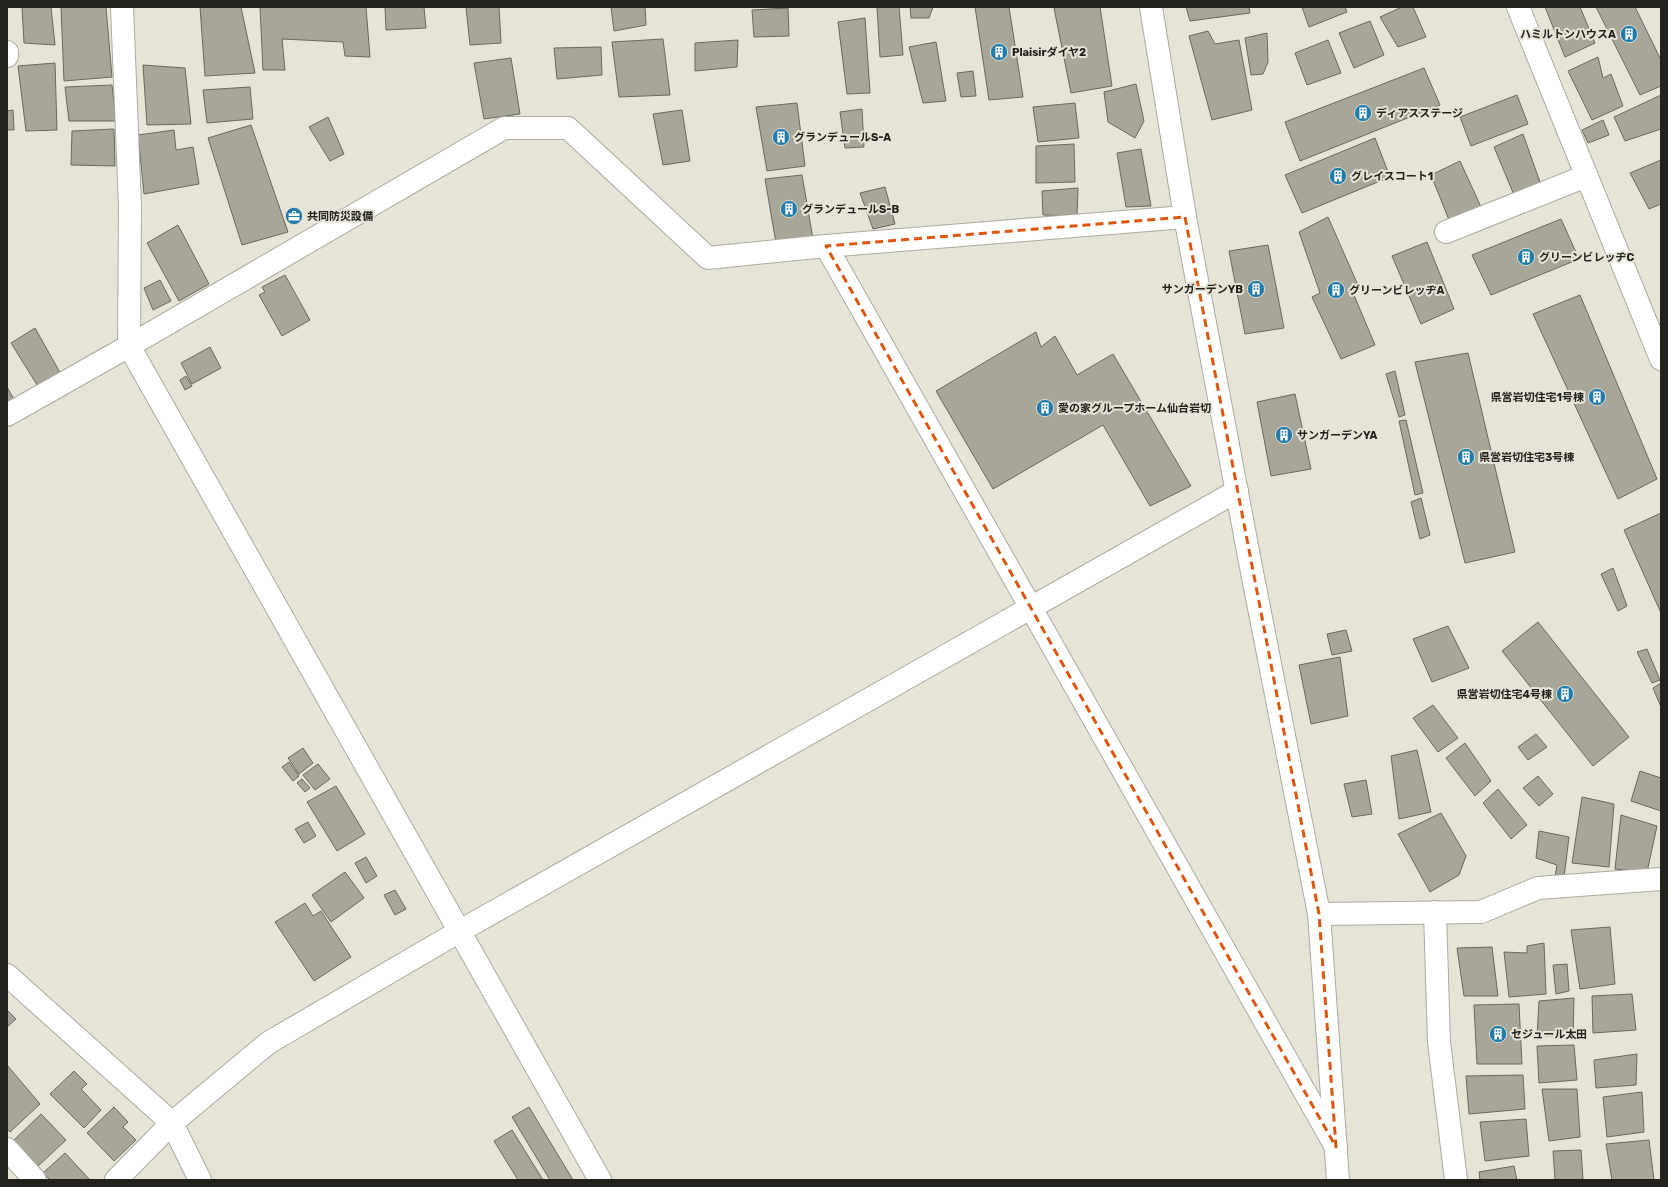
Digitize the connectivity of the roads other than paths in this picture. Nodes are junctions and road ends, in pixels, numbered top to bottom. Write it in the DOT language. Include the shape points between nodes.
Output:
graph roads {
  1 [pos="122,7"];
  2 [pos="1151,7"];
  3 [pos="1518,7"];
  4 [pos="7,52"];
  5 [pos="7,56"];
  6 [pos="1586,176"];
  7 [pos="1185,217"];
  8 [pos="1446,232"];
  9 [pos="826,246"];
  10 [pos="129,346"];
  11 [pos="1661,359"];
  12 [pos="7,415"];
  13 [pos="1237,491"];
  14 [pos="1031,608"];
  15 [pos="1661,879"];
  16 [pos="1661,882"];
  17 [pos="1435,912"];
  18 [pos="1319,914"];
  19 [pos="460,932"];
  20 [pos="7,976"];
  21 [pos="172,1123"];
  22 [pos="1336,1147"];
  23 [pos="7,1149"];
  24 [pos="35,1180"];
  25 [pos="116,1180"];
  26 [pos="200,1180"];
  27 [pos="600,1180"];
  28 [pos="1338,1180"];
  29 [pos="1456,1180"];
  1 -- 10 [label="street" via="130,207"];
  2 -- 7 [label="street"];
  3 -- 6 [label="street"];
  4 -- 5 [label="street"];
  6 -- 8 [label="street"];
  6 -- 11 [label="street"];
  7 -- 9 [label="street"];
  7 -- 13 [label="street"];
  9 -- 10 [label="street" via="708,258 568,128 504,128"];
  9 -- 14 [label="street"];
  10 -- 12 [label="street"];
  10 -- 19 [label="street"];
  13 -- 14 [label="street"];
  13 -- 18 [label="street"];
  14 -- 19 [label="street"];
  14 -- 22 [label="street"];
  15 -- 16 [label="street"];
  15 -- 17 [label="street" via="1538,888 1481,912"];
  17 -- 18 [label="street"];
  17 -- 29 [label="street" via="1439,1042"];
  18 -- 22 [label="street"];
  19 -- 21 [label="street" via="268,1044"];
  19 -- 27 [label="street"];
  20 -- 21 [label="street"];
  21 -- 25 [label="street"];
  21 -- 26 [label="street"];
  22 -- 28 [label="street"];
  23 -- 24 [label="street"];
}
